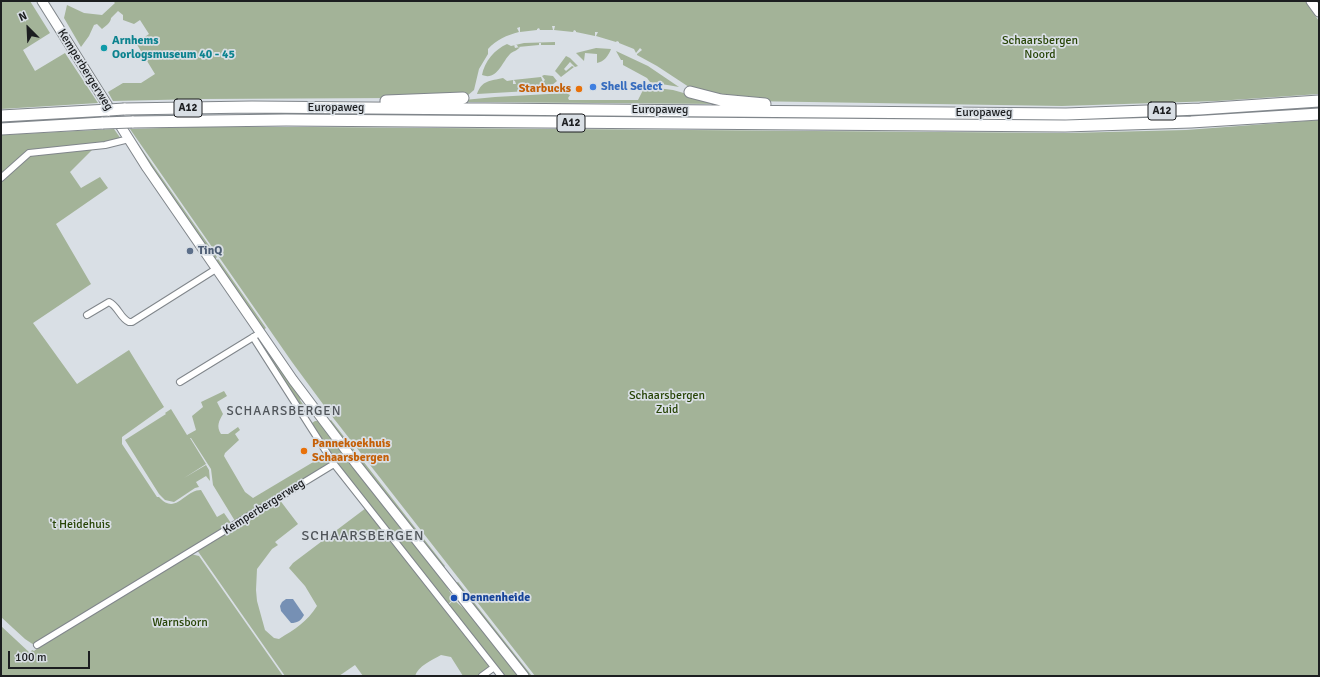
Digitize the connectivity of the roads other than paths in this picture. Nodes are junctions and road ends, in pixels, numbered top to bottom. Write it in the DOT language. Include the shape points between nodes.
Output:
graph roads {
  1 [pos="42,1"];
  2 [pos="1311,1"];
  3 [pos="1319,12"];
  4 [pos="690,92"];
  5 [pos="463,98"];
  6 [pos="1319,101"];
  7 [pos="252,107"];
  8 [pos="898,112"];
  9 [pos="1319,114"];
  10 [pos="1,116"];
  11 [pos="1,129"];
  12 [pos="129,139"];
  13 [pos="1,178"];
  14 [pos="216,269"];
  15 [pos="87,315"];
  16 [pos="257,335"];
  17 [pos="180,382"];
  18 [pos="319,415"];
  19 [pos="308,424"];
  20 [pos="334,464"];
  21 [pos="37,645"];
  22 [pos="494,668"];
  23 [pos="482,676"];
  24 [pos="500,676"];
  25 [pos="524,676"];
  1 -- 12 [label="main road, Kemperbergerweg"];
  2 -- 3 [label="main road"];
  4 -- 8 [label="highway, A12" via="752,104 845,107"];
  5 -- 7 [label="highway, A12" via="309,102"];
  6 -- 8 [label="highway, Europaweg / A12" via="1066,114"];
  7 -- 8 [label="highway, Europaweg / A12"];
  7 -- 10 [label="highway, Europaweg / A12, bridge" via="95,110"];
  9 -- 11 [label="highway, Europaweg / A12, bridge" via="1065,126 286,120 132,122"];
  12 -- 13 [label="street" via="105,145 29,153"];
  12 -- 14 [label="main road, Kemperbergerweg"];
  14 -- 15 [label="street" via="132,322 124,320 109,302"];
  14 -- 16 [label="main road, Kemperbergerweg"];
  16 -- 17 [label="street"];
  16 -- 18 [label="main road, Kemperbergerweg"];
  16 -- 19 [label="street, Kemperbergerweg"];
  18 -- 19 [label="street"];
  18 -- 25 [label="main road, Kemperbergerweg"];
  19 -- 20 [label="street, Kemperbergerweg"];
  20 -- 21 [label="street, Kemperbergerweg"];
  20 -- 22 [label="street, Kemperbergerweg"];
  22 -- 23 [label="street"];
  22 -- 24 [label="street, Kemperbergerweg"];
}
